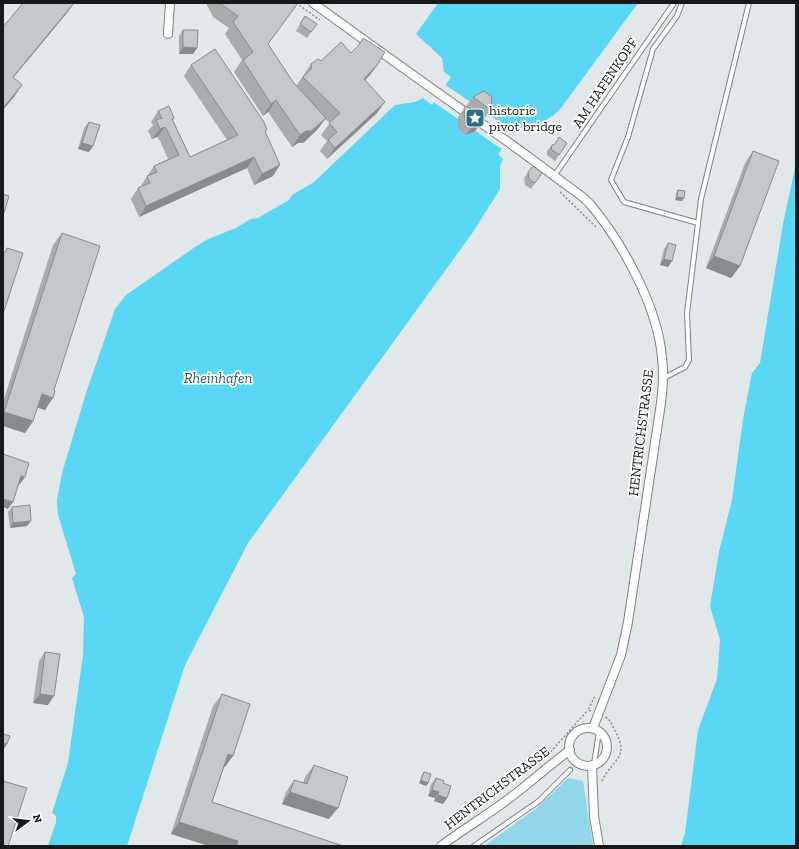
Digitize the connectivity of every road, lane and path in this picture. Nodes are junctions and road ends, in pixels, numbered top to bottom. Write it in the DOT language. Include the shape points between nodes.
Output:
graph roads {
  1 [pos="170,3"];
  2 [pos="313,3"];
  3 [pos="674,3"];
  4 [pos="682,3"];
  5 [pos="748,3"];
  6 [pos="168,34"];
  7 [pos="554,176"];
  8 [pos="555,187"];
  9 [pos="698,223"];
  10 [pos="598,229"];
  11 [pos="664,378"];
  12 [pos="598,690"];
  13 [pos="588,710"];
  14 [pos="598,714"];
  15 [pos="596,730"];
  16 [pos="570,750"];
  17 [pos="543,760"];
  18 [pos="593,765"];
  19 [pos="570,770"];
  20 [pos="601,783"];
  21 [pos="441,846"];
  22 [pos="474,846"];
  23 [pos="599,846"];
  1 -- 6 [label="street"];
  2 -- 7 [label="street, HENTRICHSTRASSE"];
  3 -- 7 [label="lane, AM HAFENKOPF"];
  4 -- 9 [label="lane" via="677,16 653,49 628,137 611,180 624,202"];
  5 -- 9 [label="lane" via="701,199"];
  7 -- 11 [label="street, HENTRICHSTRASSE" via="589,203 632,267 653,316 659,337"];
  8 -- 10 [label="path"];
  9 -- 11 [label="lane" via="687,313 690,360 685,367"];
  11 -- 14 [label="street, HENTRICHSTRASSE" via="628,622 621,655"];
  12 -- 13 [label="path"];
  13 -- 14 [label="path"];
  13 -- 17 [label="path"];
  14 -- 15 [label="street, HENTRICHSTRASSE"];
  14 -- 20 [label="path" via="610,719 621,744 620,756"];
  15 -- 16 [label="street, HENTRICHSTRASSE" via="580,729 570,741"];
  15 -- 18 [label="street" via="606,740 607,749 602,760"];
  16 -- 18 [label="street, HENTRICHSTRASSE" via="576,762"];
  16 -- 21 [label="street, HENTRICHSTRASSE" via="506,802"];
  18 -- 23 [label="street" via="594,816"];
  19 -- 22 [label="lane" via="539,801"];
}
